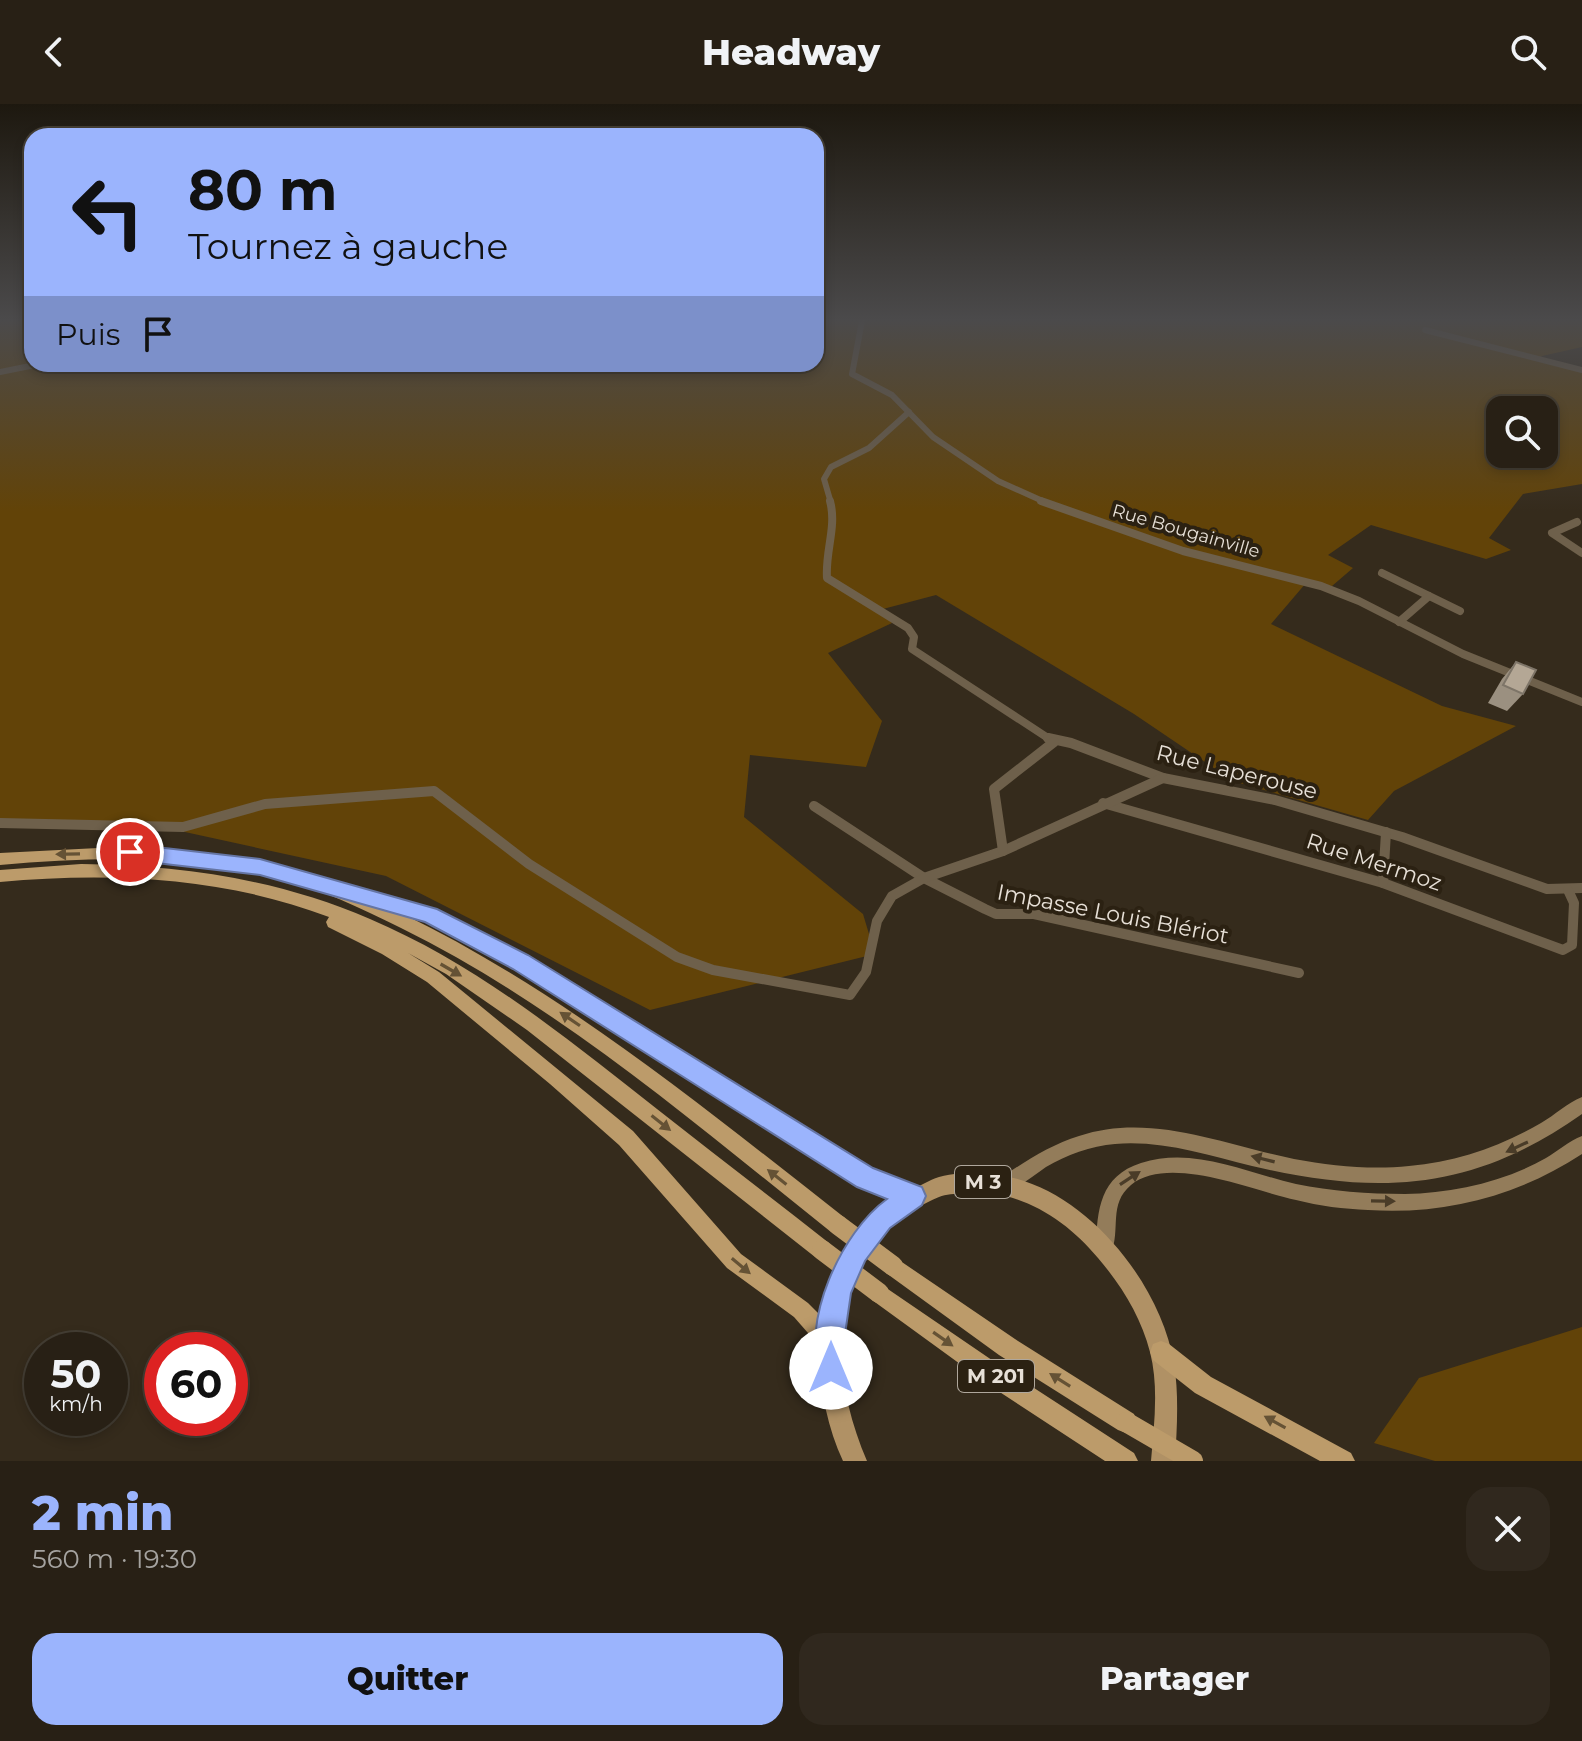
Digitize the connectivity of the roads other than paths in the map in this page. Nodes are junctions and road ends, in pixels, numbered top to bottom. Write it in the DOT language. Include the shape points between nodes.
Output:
graph roads {
  1 [pos="872,384"];
  2 [pos="909,412"];
  3 [pos="1577,522"];
  4 [pos="1582,553"];
  5 [pos="1382,573"];
  6 [pos="1429,596"];
  7 [pos="1460,611"];
  8 [pos="1399,622"];
  9 [pos="1580,700"];
  10 [pos="1054,742"];
  11 [pos="1163,778"];
  12 [pos="1103,803"];
  13 [pos="814,806"];
  14 [pos="0,823"];
  15 [pos="1386,832"];
  16 [pos="1003,851"];
  17 [pos="0,859"];
  18 [pos="0,876"];
  19 [pos="924,878"];
  20 [pos="217,880"];
  21 [pos="314,881"];
  22 [pos="1383,883"];
  23 [pos="1582,888"];
  24 [pos="1568,890"];
  25 [pos="1299,973"];
  26 [pos="1582,1105"];
  27 [pos="1582,1144"];
  28 [pos="1005,1185"];
  29 [pos="913,1196"];
  30 [pos="1105,1247"];
  31 [pos="830,1341"];
  32 [pos="1161,1352"];
  33 [pos="849,1457"];
  34 [pos="1121,1458"];
  35 [pos="1163,1461"];
  36 [pos="1193,1461"];
  37 [pos="1343,1461"];
  1 -- 2 [label="street, Rue Bougainville"];
  2 -- 8 [label="street, Rue Bougainville" via="933,437 998,481 1056,508 1192,553 1309,582"];
  2 -- 10 [label="street, Rue Laperouse" via="869,448 827,472 824,479 835,519 827,578 913,632 912,649"];
  3 -- 4 [label="street" via="1552,533"];
  5 -- 6 [label="street"];
  6 -- 7 [label="street"];
  6 -- 8 [label="street"];
  8 -- 9 [label="street, Rue Bougainville" via="1463,654"];
  10 -- 11 [label="street, Rue Laperouse" via="1071,743"];
  10 -- 16 [label="street" via="994,789"];
  11 -- 12 [label="street"];
  11 -- 15 [label="street, Rue Laperouse" via="1275,800"];
  12 -- 16 [label="street"];
  12 -- 22 [label="street, Rue Mermoz"];
  13 -- 19 [label="street, Impasse Louis Blériot"];
  14 -- 19 [label="street" via="183,827 265,804 434,791 529,864 677,957 713,970 850,995 866,972 877,921 892,896"];
  15 -- 22 [label="street"];
  15 -- 24 [label="street, Rue Laperouse" via="1547,889"];
  16 -- 19 [label="street"];
  21 -- 17 [label="highway, M 201, one-way" via="205,858 130,852"];
  18 -- 20 [label="highway, M 201" via="120,870"];
  19 -- 25 [label="street, Impasse Louis Blériot" via="996,914 1034,914"];
  20 -- 31 [label="highway, one-way" via="324,917 433,977 626,1138 734,1261 801,1310"];
  20 -- 34 [label="highway, M 201, one-way, bridge" via="321,907 405,943 492,994 879,1293"];
  21 -- 29 [label="highway" via="430,915 474,937 865,1178"];
  36 -- 21 [label="highway, M 201, one-way, bridge" via="1007,1347 838,1225 597,1037 506,976 418,927"];
  22 -- 24 [label="street, Rue Mermoz" via="1563,950 1572,945 1574,903"];
  23 -- 24 [label="street, Rue Laperouse"];
  26 -- 28 [label="main road, M 3, one-way" via="1507,1152 1426,1173 1327,1173 1190,1141 1123,1134 1052,1152"];
  30 -- 27 [label="main road, one-way" via="1110,1196 1123,1180 1143,1170 1188,1167 1299,1193 1405,1202 1461,1196 1513,1182"];
  28 -- 29 [label="main road, M 3" via="958,1183"];
  28 -- 30 [label="main road, M 3" via="1040,1197 1074,1218"];
  29 -- 31 [label="main road, M 3" via="881,1219 855,1251 838,1293"];
  30 -- 32 [label="main road, M 3" via="1129,1278"];
  31 -- 33 [label="main road, M 3" via="833,1395"];
  32 -- 35 [label="main road, M 3" via="1168,1407"];
  37 -- 32 [label="highway, one-way" via="1203,1385"];
}
